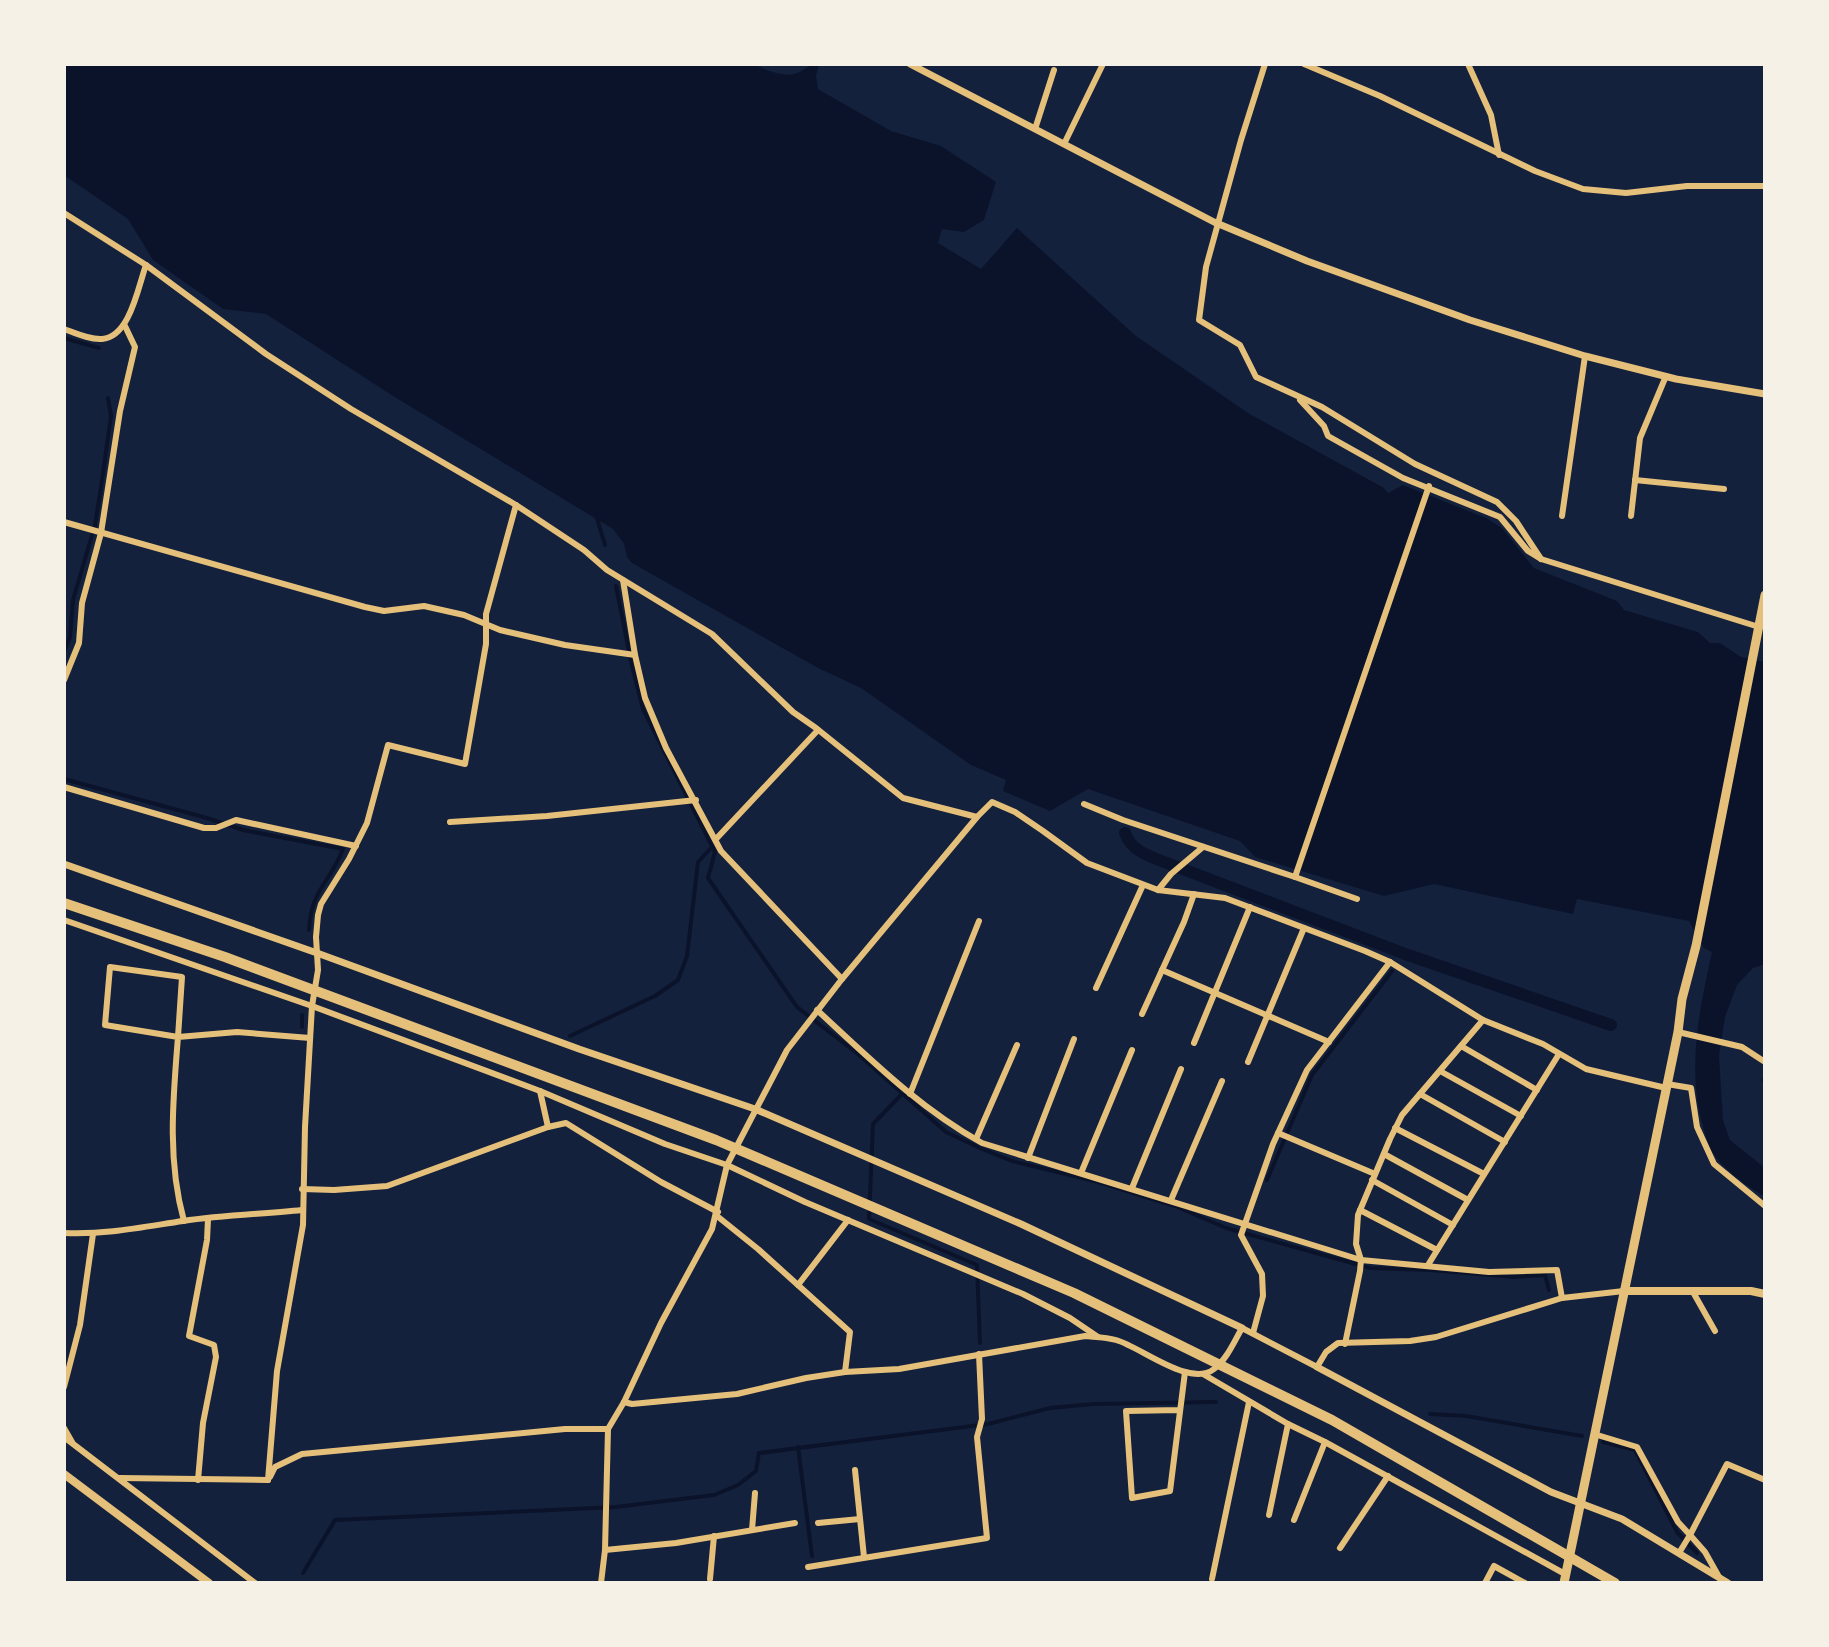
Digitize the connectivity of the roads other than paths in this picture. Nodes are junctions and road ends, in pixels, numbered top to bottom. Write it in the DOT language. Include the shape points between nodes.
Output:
graph roads {
  1 [pos="910,64"];
  2 [pos="1103,64"];
  3 [pos="1265,64"];
  4 [pos="1304,64"];
  5 [pos="1468,64"];
  6 [pos="1054,70"];
  7 [pos="1035,129"];
  8 [pos="1064,144"];
  9 [pos="1499,155"];
  10 [pos="1765,186"];
  11 [pos="64,213"];
  12 [pos="1218,224"];
  13 [pos="146,265"];
  14 [pos="125,326"];
  15 [pos="64,329"];
  16 [pos="1585,356"];
  17 [pos="1666,376"];
  18 [pos="1765,394"];
  19 [pos="1298,398"];
  20 [pos="1635,480"];
  21 [pos="1428,489"];
  22 [pos="1724,489"];
  23 [pos="516,505"];
  24 [pos="1562,516"];
  25 [pos="1631,516"];
  26 [pos="64,522"];
  27 [pos="95,531"];
  28 [pos="1541,559"];
  29 [pos="623,580"];
  30 [pos="1765,595"];
  31 [pos="487,624"];
  32 [pos="1758,630"];
  33 [pos="630,655"];
  34 [pos="64,680"];
  35 [pos="818,730"];
  36 [pos="64,787"];
  37 [pos="691,800"];
  38 [pos="1084,804"];
  39 [pos="977,817"];
  40 [pos="450,822"];
  41 [pos="716,839"];
  42 [pos="356,846"];
  43 [pos="1203,847"];
  44 [pos="64,864"];
  45 [pos="1296,874"];
  46 [pos="1143,885"];
  47 [pos="1158,890"];
  48 [pos="1194,894"];
  49 [pos="1357,899"];
  50 [pos="64,903"];
  51 [pos="1250,907"];
  52 [pos="64,920"];
  53 [pos="979,921"];
  54 [pos="1304,928"];
  55 [pos="317,953"];
  56 [pos="1390,962"];
  57 [pos="1162,970"];
  58 [pos="842,979"];
  59 [pos="1096,988"];
  60 [pos="1215,993"];
  61 [pos="312,1006"];
  62 [pos="1142,1014"];
  63 [pos="813,1015"];
  64 [pos="1268,1015"];
  65 [pos="1483,1020"];
  66 [pos="1683,1033"];
  67 [pos="178,1037"];
  68 [pos="310,1038"];
  69 [pos="1074,1039"];
  70 [pos="1329,1042"];
  71 [pos="1194,1043"];
  72 [pos="1017,1045"];
  73 [pos="1461,1046"];
  74 [pos="1132,1050"];
  75 [pos="1559,1054"];
  76 [pos="1248,1062"];
  77 [pos="1765,1062"];
  78 [pos="1181,1069"];
  79 [pos="1440,1071"];
  80 [pos="1222,1081"];
  81 [pos="1666,1086"];
  82 [pos="1537,1090"];
  83 [pos="540,1091"];
  84 [pos="910,1094"];
  85 [pos="1420,1094"];
  86 [pos="755,1109"];
  87 [pos="1521,1116"];
  88 [pos="548,1127"];
  89 [pos="1395,1128"];
  90 [pos="1278,1133"];
  91 [pos="976,1139"];
  92 [pos="1505,1142"];
  93 [pos="1384,1154"];
  94 [pos="1028,1158"];
  95 [pos="727,1165"];
  96 [pos="1081,1173"];
  97 [pos="1484,1174"];
  98 [pos="1373,1177"];
  99 [pos="1132,1188"];
  100 [pos="302,1189"];
  101 [pos="1171,1200"];
  102 [pos="1468,1200"];
  103 [pos="1765,1206"];
  104 [pos="302,1210"];
  105 [pos="1360,1210"];
  106 [pos="718,1214"];
  107 [pos="208,1219"];
  108 [pos="848,1220"];
  109 [pos="184,1221"];
  110 [pos="1453,1225"];
  111 [pos="1242,1230"];
  112 [pos="64,1233"];
  113 [pos="93,1234"];
  114 [pos="1437,1250"];
  115 [pos="1361,1265"];
  116 [pos="1428,1265"];
  117 [pos="798,1285"];
  118 [pos="1624,1291"];
  119 [pos="1693,1292"];
  120 [pos="1765,1294"];
  121 [pos="1562,1298"];
  122 [pos="1242,1328"];
  123 [pos="1715,1331"];
  124 [pos="1253,1333"];
  125 [pos="1098,1337"];
  126 [pos="1345,1344"];
  127 [pos="979,1354"];
  128 [pos="1317,1367"];
  129 [pos="845,1372"];
  130 [pos="1185,1372"];
  131 [pos="1203,1374"];
  132 [pos="64,1387"];
  133 [pos="624,1402"];
  134 [pos="1249,1402"];
  135 [pos="1180,1404"];
  136 [pos="1288,1424"];
  137 [pos="64,1428"];
  138 [pos="608,1429"];
  139 [pos="1594,1434"];
  140 [pos="64,1437"];
  141 [pos="1325,1442"];
  142 [pos="73,1444"];
  143 [pos="855,1470"];
  144 [pos="64,1474"];
  145 [pos="1388,1476"];
  146 [pos="120,1478"];
  147 [pos="198,1480"];
  148 [pos="268,1480"];
  149 [pos="1765,1480"];
  150 [pos="755,1493"];
  151 [pos="1580,1504"];
  152 [pos="1269,1515"];
  153 [pos="860,1519"];
  154 [pos="1294,1520"];
  155 [pos="795,1523"];
  156 [pos="818,1523"];
  157 [pos="752,1530"];
  158 [pos="714,1536"];
  159 [pos="1688,1539"];
  160 [pos="1340,1548"];
  161 [pos="605,1550"];
  162 [pos="1679,1553"];
  163 [pos="864,1557"];
  164 [pos="808,1567"];
  165 [pos="1719,1577"];
  166 [pos="710,1579"];
  167 [pos="1212,1579"];
  168 [pos="1564,1579"];
  169 [pos="209,1583"];
  170 [pos="255,1583"];
  171 [pos="601,1583"];
  172 [pos="1485,1583"];
  173 [pos="1525,1583"];
  174 [pos="1615,1583"];
  175 [pos="1728,1583"];
  1 -- 7 [label="street"];
  2 -- 8 [label="street"];
  3 -- 12 [label="street"];
  4 -- 9 [label="street"];
  5 -- 9 [label="street" via="1491,115"];
  6 -- 7 [label="street"];
  7 -- 8 [label="street"];
  8 -- 12 [label="street"];
  9 -- 10 [label="street" via="1583,189 1626,193"];
  11 -- 13 [label="street"];
  12 -- 16 [label="street" via="1455,315"];
  12 -- 19 [label="street" via="1199,320 1240,345 1256,377"];
  13 -- 14 [label="street"];
  13 -- 23 [label="street" via="266,354"];
  14 -- 15 [label="street" via="98,340"];
  14 -- 27 [label="street" via="135,347"];
  16 -- 17 [label="street"];
  16 -- 24 [label="street"];
  17 -- 18 [label="street"];
  17 -- 20 [label="street" via="1640,438"];
  19 -- 21 [label="street" via="1328,436"];
  19 -- 28 [label="street" via="1415,464 1497,502"];
  20 -- 22 [label="street"];
  20 -- 25 [label="street"];
  21 -- 28 [label="street" via="1500,517"];
  21 -- 45 [label="street"];
  23 -- 29 [label="street"];
  23 -- 31 [label="street"];
  26 -- 27 [label="street"];
  27 -- 31 [label="street" via="365,607 424,606"];
  27 -- 34 [label="street" via="79,643"];
  28 -- 32 [label="street"];
  29 -- 33 [label="street"];
  29 -- 35 [label="street" via="712,634"];
  30 -- 32 [label="main road"];
  31 -- 33 [label="street"];
  31 -- 42 [label="street" via="465,764 388,745"];
  32 -- 66 [label="main road" via="1682,999"];
  33 -- 37 [label="street"];
  35 -- 39 [label="street" via="903,798"];
  35 -- 41 [label="street"];
  36 -- 42 [label="street" via="204,828 236,820"];
  37 -- 40 [label="street"];
  37 -- 41 [label="street"];
  38 -- 43 [label="street"];
  39 -- 46 [label="street" via="992,802 1087,863"];
  39 -- 58 [label="street"];
  41 -- 58 [label="street" via="730,862"];
  42 -- 55 [label="street" via="321,904"];
  43 -- 45 [label="street"];
  43 -- 47 [label="street"];
  44 -- 55 [label="street"];
  45 -- 49 [label="street"];
  46 -- 47 [label="street"];
  46 -- 59 [label="street"];
  47 -- 48 [label="street"];
  48 -- 51 [label="street"];
  48 -- 57 [label="street"];
  50 -- 174 [label="highway" via="225,957 716,1140 1074,1293 1346,1427"];
  51 -- 54 [label="street"];
  51 -- 60 [label="street"];
  52 -- 61 [label="street"];
  53 -- 84 [label="street"];
  54 -- 56 [label="street"];
  54 -- 64 [label="street"];
  55 -- 61 [label="street"];
  55 -- 86 [label="street"];
  56 -- 65 [label="street"];
  56 -- 70 [label="street"];
  57 -- 60 [label="street"];
  57 -- 62 [label="street"];
  58 -- 63 [label="street"];
  60 -- 64 [label="street"];
  60 -- 71 [label="street"];
  61 -- 68 [label="street"];
  61 -- 83 [label="street"];
  63 -- 84 [label="street"];
  63 -- 86 [label="street"];
  64 -- 70 [label="street"];
  64 -- 76 [label="street"];
  65 -- 73 [label="street"];
  65 -- 75 [label="street"];
  66 -- 77 [label="street" via="1727,1043"];
  66 -- 81 [label="main road"];
  67 -- 67 [label="street" via="105,1025 110,967 182,977"];
  67 -- 68 [label="street" via="237,1032"];
  67 -- 109 [label="street" via="172,1130 174,1187"];
  68 -- 100 [label="street"];
  69 -- 94 [label="street"];
  70 -- 90 [label="street" via="1307,1070"];
  72 -- 91 [label="street"];
  73 -- 79 [label="street"];
  73 -- 82 [label="street"];
  74 -- 96 [label="street"];
  75 -- 81 [label="street" via="1600,1073"];
  75 -- 82 [label="street"];
  78 -- 99 [label="street"];
  79 -- 85 [label="street"];
  79 -- 87 [label="street"];
  80 -- 101 [label="street"];
  81 -- 103 [label="street" via="1691,1088 1697,1127 1714,1164"];
  81 -- 118 [label="main road"];
  82 -- 87 [label="street"];
  83 -- 88 [label="street"];
  83 -- 95 [label="street"];
  84 -- 91 [label="street"];
  85 -- 89 [label="street"];
  85 -- 92 [label="street"];
  86 -- 95 [label="street"];
  86 -- 122 [label="street" via="1103,1261"];
  87 -- 92 [label="street"];
  88 -- 100 [label="street" via="387,1186"];
  88 -- 106 [label="street" via="566,1123"];
  89 -- 93 [label="street"];
  89 -- 97 [label="street"];
  90 -- 98 [label="street"];
  90 -- 111 [label="street"];
  91 -- 94 [label="street"];
  92 -- 97 [label="street"];
  93 -- 98 [label="street"];
  93 -- 102 [label="street"];
  94 -- 96 [label="street"];
  95 -- 106 [label="street"];
  95 -- 108 [label="street"];
  96 -- 99 [label="street"];
  97 -- 102 [label="street"];
  98 -- 105 [label="street"];
  98 -- 110 [label="street"];
  99 -- 101 [label="street"];
  100 -- 104 [label="street"];
  101 -- 111 [label="street"];
  102 -- 110 [label="street"];
  104 -- 107 [label="street"];
  104 -- 148 [label="street" via="277,1371"];
  105 -- 114 [label="street"];
  105 -- 115 [label="street" via="1356,1244"];
  106 -- 117 [label="street"];
  106 -- 133 [label="street"];
  107 -- 109 [label="street"];
  107 -- 147 [label="street" via="189,1336 214,1345 216,1357"];
  108 -- 117 [label="street"];
  108 -- 125 [label="street" via="1047,1306"];
  109 -- 113 [label="street"];
  110 -- 114 [label="street"];
  111 -- 115 [label="street"];
  111 -- 124 [label="street" via="1262,1274 1263,1296"];
  112 -- 113 [label="street"];
  113 -- 132 [label="street" via="80,1325"];
  114 -- 116 [label="street"];
  115 -- 116 [label="street"];
  115 -- 126 [label="street"];
  116 -- 121 [label="street" via="1489,1272 1557,1270"];
  117 -- 129 [label="street" via="850,1332"];
  118 -- 119 [label="main road"];
  118 -- 121 [label="street"];
  118 -- 139 [label="main road"];
  119 -- 120 [label="main road"];
  119 -- 123 [label="street"];
  121 -- 126 [label="street" via="1436,1337"];
  122 -- 124 [label="street"];
  122 -- 131 [label="street" via="1227,1354"];
  124 -- 128 [label="street"];
  125 -- 127 [label="street"];
  125 -- 130 [label="street"];
  126 -- 128 [label="street" via="1332,1346"];
  127 -- 129 [label="street" via="899,1369"];
  127 -- 163 [label="street" via="977,1437 987,1538"];
  128 -- 151 [label="street"];
  129 -- 133 [label="street" via="737,1394"];
  130 -- 131 [label="street"];
  130 -- 135 [label="street"];
  131 -- 134 [label="street"];
  133 -- 138 [label="street"];
  134 -- 136 [label="street"];
  134 -- 167 [label="street"];
  135 -- 135 [label="street" via="1126,1411 1132,1498 1170,1491"];
  136 -- 141 [label="street"];
  136 -- 152 [label="street"];
  137 -- 142 [label="street"];
  138 -- 148 [label="street" via="302,1454 275,1467"];
  138 -- 161 [label="street"];
  139 -- 151 [label="main road"];
  139 -- 159 [label="street" via="1637,1447"];
  140 -- 142 [label="street"];
  141 -- 145 [label="street"];
  141 -- 154 [label="street"];
  142 -- 146 [label="street"];
  143 -- 153 [label="street"];
  144 -- 169 [label="main road"];
  145 -- 160 [label="street"];
  145 -- 168 [label="street"];
  146 -- 147 [label="street"];
  146 -- 170 [label="street"];
  147 -- 148 [label="street"];
  149 -- 159 [label="street" via="1727,1464"];
  150 -- 157 [label="street"];
  151 -- 162 [label="street" via="1622,1519"];
  151 -- 168 [label="main road"];
  153 -- 156 [label="street"];
  153 -- 163 [label="street"];
  155 -- 157 [label="street"];
  157 -- 158 [label="street"];
  158 -- 161 [label="street"];
  158 -- 166 [label="street"];
  159 -- 162 [label="street"];
  159 -- 165 [label="street" via="1705,1552"];
  161 -- 171 [label="street"];
  162 -- 165 [label="street"];
  163 -- 164 [label="street"];
  165 -- 175 [label="street"];
  172 -- 173 [label="street" via="1494,1566"];
}
